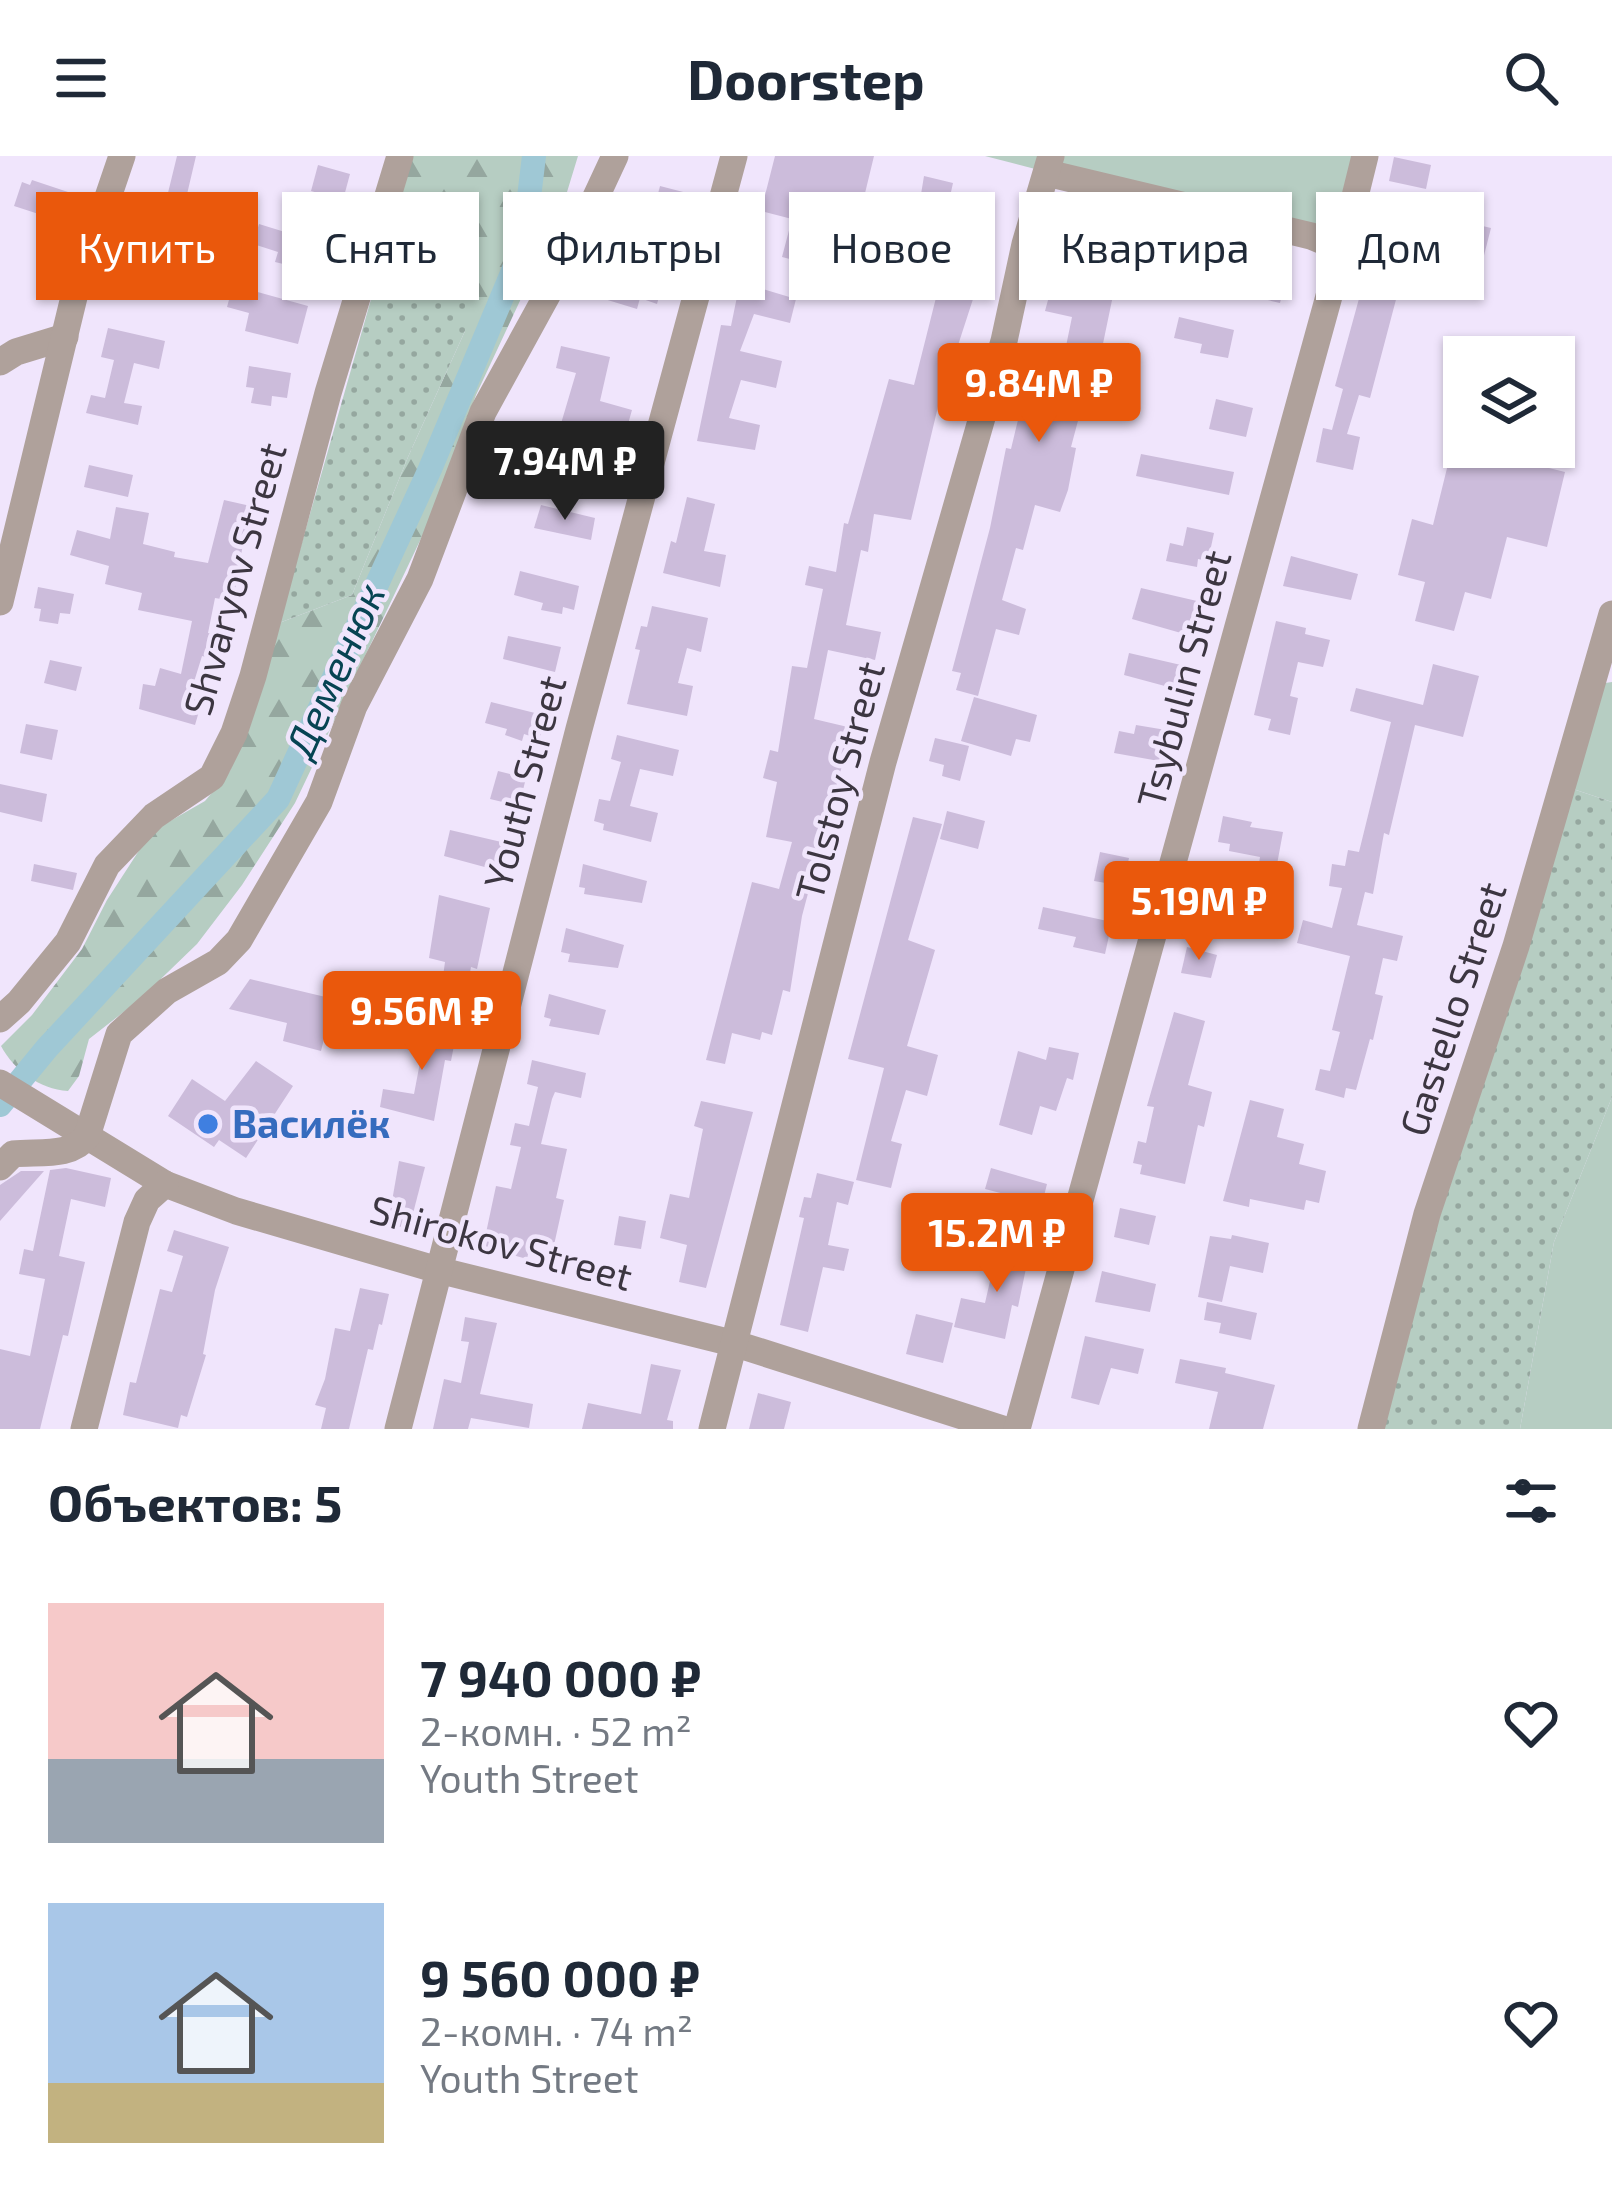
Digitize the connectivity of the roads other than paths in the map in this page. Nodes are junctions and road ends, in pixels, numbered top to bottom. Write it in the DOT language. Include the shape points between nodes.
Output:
graph roads {
  1 [pos="122,156"];
  2 [pos="400,156"];
  3 [pos="615,156"];
  4 [pos="734,156"];
  5 [pos="1365,156"];
  6 [pos="1049,164"];
  7 [pos="1356,192"];
  8 [pos="1316,238"];
  9 [pos="1328,300"];
  10 [pos="65,337"];
  11 [pos="0,362"];
  12 [pos="0,602"];
  13 [pos="1612,614"];
  14 [pos="1602,684"];
  15 [pos="0,1019"];
  16 [pos="0,1083"];
  17 [pos="40,1106"];
  18 [pos="87,1136"];
  19 [pos="30,1152"];
  20 [pos="0,1167"];
  21 [pos="165,1184"];
  22 [pos="439,1270"];
  23 [pos="736,1344"];
  24 [pos="84,1429"];
  25 [pos="398,1429"];
  26 [pos="712,1429"];
  27 [pos="1004,1429"];
  28 [pos="1017,1429"];
  29 [pos="1371,1429"];
  1 -- 10 [label="street"];
  2 -- 15 [label="street, Shvaryov Street" via="234,733 212,777 154,816 107,865 68,942"];
  3 -- 18 [label="street" via="483,412 420,580 354,706 319,802 238,940 119,1034"];
  4 -- 22 [label="street, Youth Street"];
  5 -- 7 [label="street, Tsybulin Street"];
  6 -- 8 [label="street"];
  6 -- 23 [label="street, Tolstoy Street" via="883,762"];
  9 -- 28 [label="street, Tsybulin Street"];
  10 -- 11 [label="street"];
  10 -- 12 [label="street"];
  13 -- 14 [label="street, Gastello Street"];
  14 -- 29 [label="street, Gastello Street" via="1427,1214"];
  16 -- 17 [label="street, Shirokov Street"];
  17 -- 18 [label="street, Shirokov Street"];
  17 -- 19 [label="street" via="44,1126"];
  18 -- 19 [label="street" via="68,1151"];
  18 -- 21 [label="street, Shirokov Street"];
  19 -- 20 [label="street"];
  21 -- 22 [label="street, Shirokov Street"];
  21 -- 24 [label="street" via="137,1222"];
  22 -- 23 [label="street, Shirokov Street"];
  22 -- 25 [label="street, Youth Street"];
  23 -- 26 [label="street, Tolstoy Street"];
  23 -- 27 [label="street, Shirokov Street"];
}
